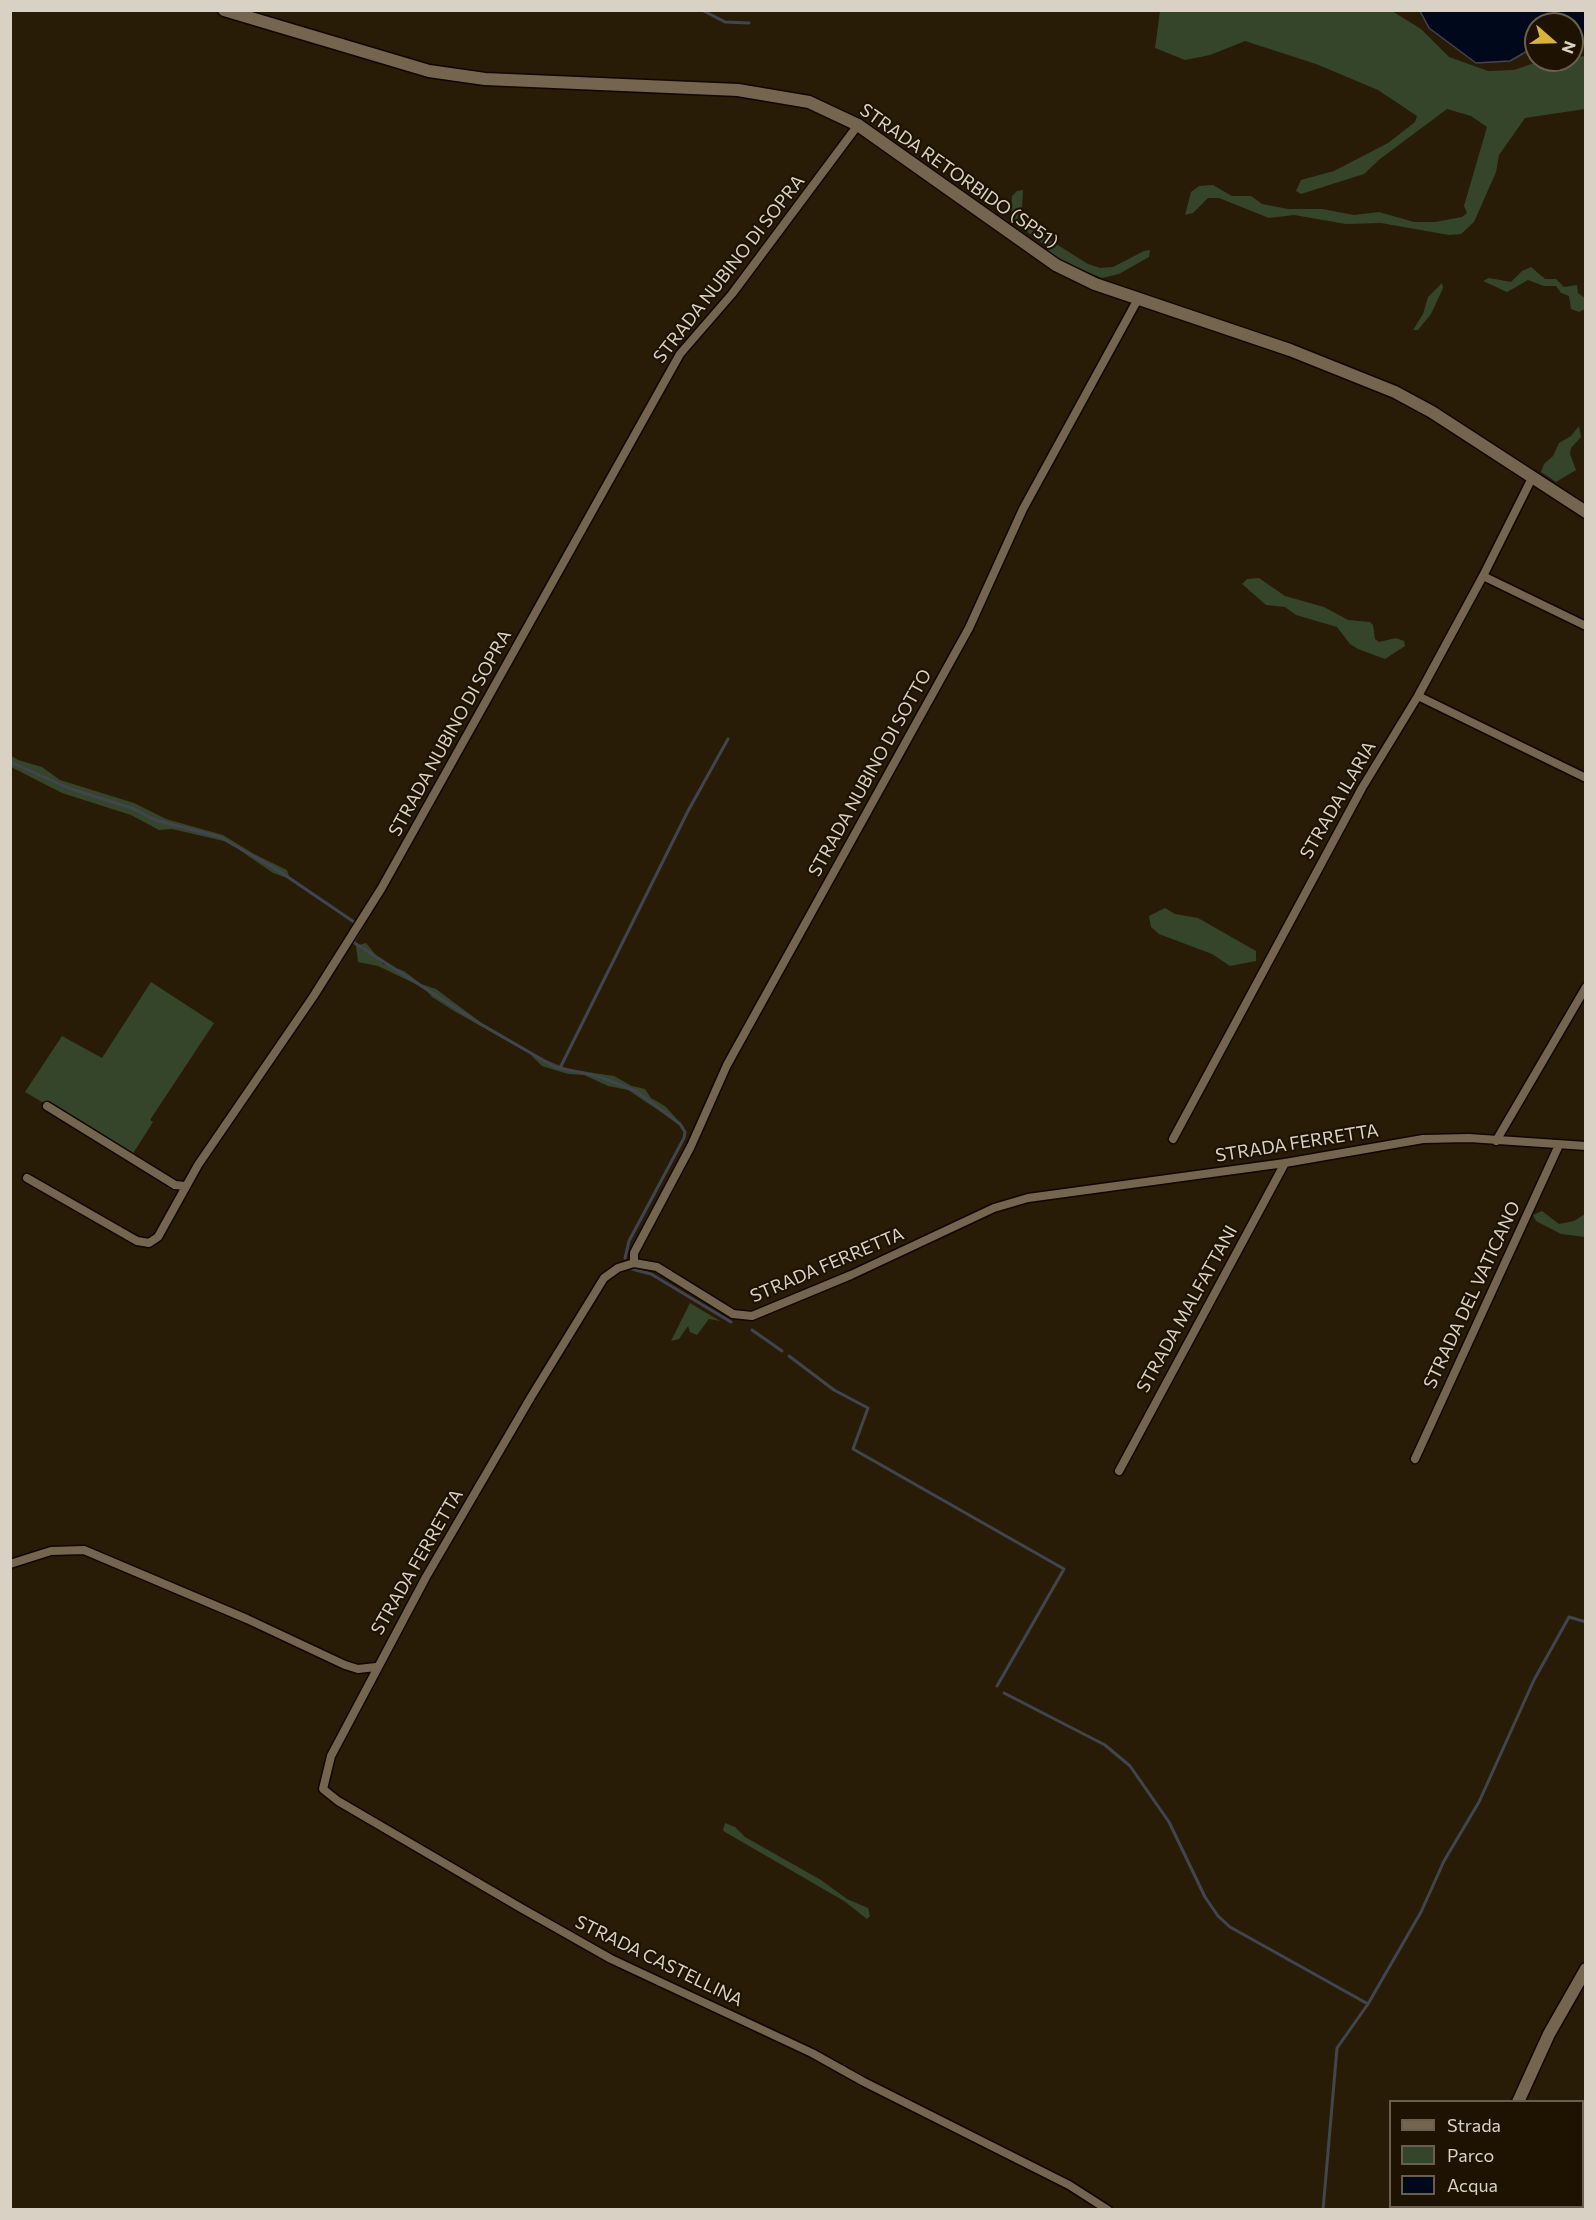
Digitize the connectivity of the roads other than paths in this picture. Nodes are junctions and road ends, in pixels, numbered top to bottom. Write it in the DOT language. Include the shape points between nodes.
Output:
graph roads {
  1 [pos="224,10"];
  2 [pos="858,124"];
  3 [pos="1138,299"];
  4 [pos="1532,478"];
  5 [pos="1586,512"];
  6 [pos="1483,576"];
  7 [pos="1586,626"];
  8 [pos="1418,696"];
  9 [pos="1586,778"];
  10 [pos="1586,987"];
  11 [pos="47,1106"];
  12 [pos="1173,1139"];
  13 [pos="1496,1141"];
  14 [pos="1559,1145"];
  15 [pos="1586,1146"];
  16 [pos="1285,1163"];
  17 [pos="27,1178"];
  18 [pos="185,1186"];
  19 [pos="634,1263"];
  20 [pos="1415,1459"];
  21 [pos="1119,1471"];
  22 [pos="10,1564"];
  23 [pos="376,1667"];
  24 [pos="358,1669"];
  25 [pos="366,1689"];
  26 [pos="1586,1969"];
  27 [pos="1519,2100"];
  28 [pos="1108,2210"];
  1 -- 2 [label="street, STRADA RETORBIDO (SP51)" via="429,71 485,79 775,94 809,102"];
  2 -- 3 [label="street, STRADA RETORBIDO (SP51)" via="1056,265"];
  2 -- 18 [label="street, STRADA NUBINO DI SOPRA" via="745,277 680,354 371,906"];
  3 -- 4 [label="street, STRADA RETORBIDO (SP51)" via="1290,350 1395,392"];
  3 -- 19 [label="street, STRADA NUBINO DI SOTTO" via="1023,509 969,628 727,1065 691,1146 634,1253"];
  4 -- 5 [label="street, STRADA RETORBIDO (SP51)"];
  4 -- 6 [label="street, STRADA ILARIA"];
  6 -- 7 [label="street"];
  6 -- 8 [label="street, STRADA ILARIA"];
  8 -- 9 [label="street"];
  8 -- 12 [label="street, STRADA ILARIA" via="1362,788"];
  10 -- 13 [label="street"];
  11 -- 18 [label="street" via="175,1185"];
  13 -- 14 [label="street, STRADA FERRETTA"];
  13 -- 16 [label="street, STRADA FERRETTA" via="1423,1139"];
  14 -- 15 [label="street, STRADA FERRETTA"];
  14 -- 20 [label="street, STRADA DEL VATICANO"];
  16 -- 19 [label="street, STRADA FERRETTA" via="994,1208 752,1316 733,1314 657,1267"];
  16 -- 21 [label="street, STRADA MALFATTANI"];
  17 -- 18 [label="street, STRADA NUBINO DI SOPRA" via="137,1241 149,1243 158,1237"];
  19 -- 23 [label="street, STRADA FERRETTA" via="604,1278 442,1548"];
  22 -- 24 [label="street" via="51,1551 84,1550"];
  23 -- 24 [label="street"];
  23 -- 25 [label="street, STRADA CASTELLINA"];
  24 -- 25 [label="street" via="365,1676"];
  25 -- 28 [label="street, STRADA CASTELLINA" via="325,1774 323,1789 338,1801 611,1959 812,2053 1068,2185"];
  26 -- 27 [label="street"];
}
